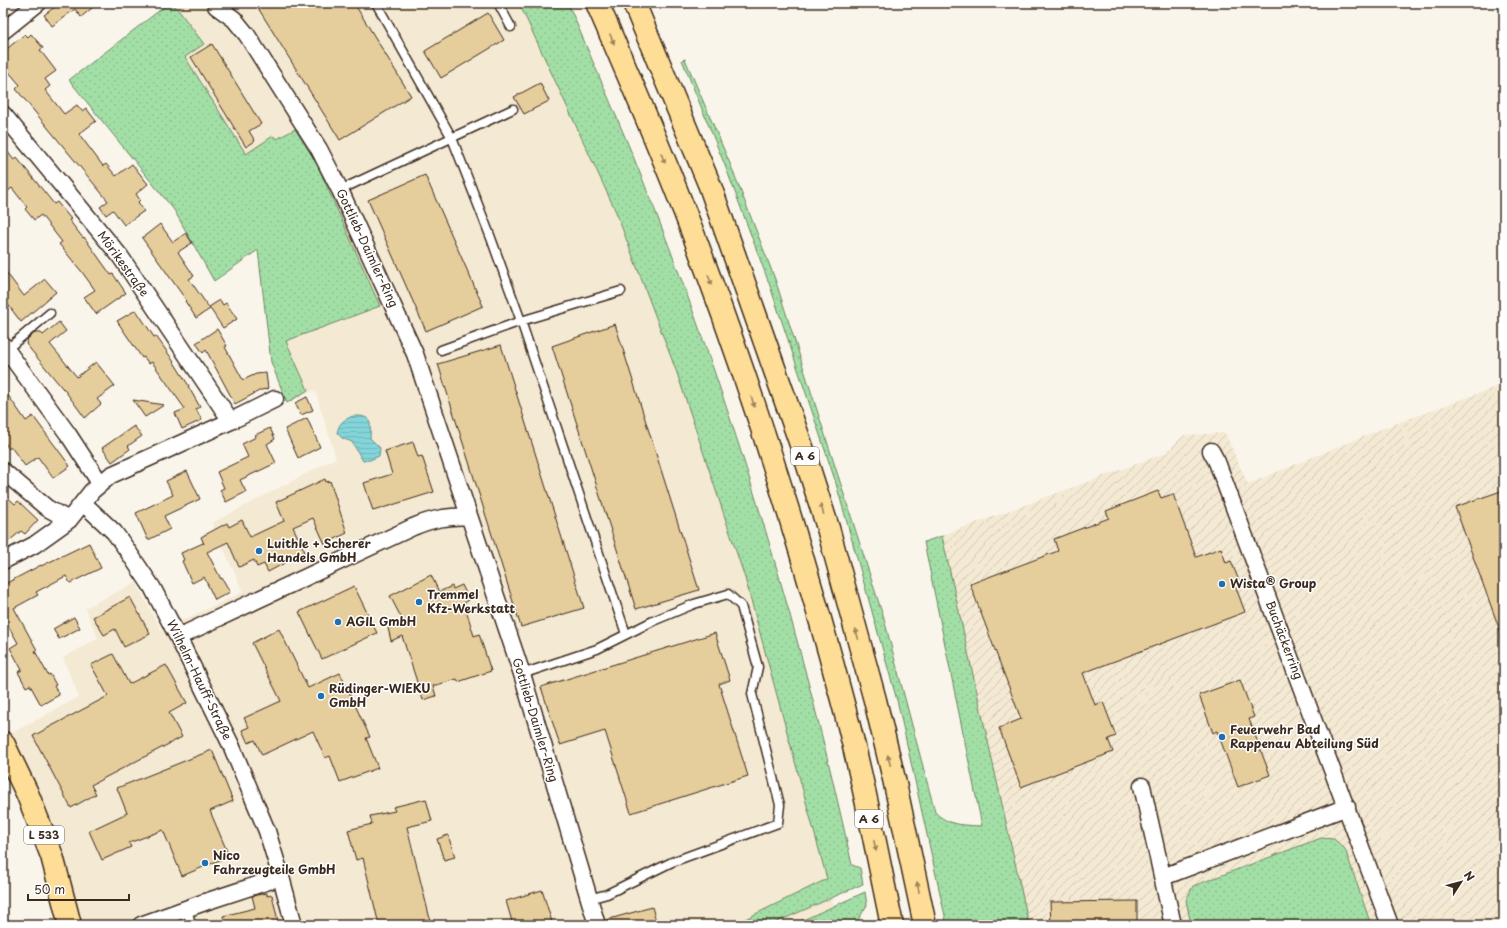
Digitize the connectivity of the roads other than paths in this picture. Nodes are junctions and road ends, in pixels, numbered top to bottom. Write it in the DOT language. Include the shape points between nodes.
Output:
graph roads {
  1 [pos="38,3"];
  2 [pos="376,3"];
  3 [pos="498,3"];
  4 [pos="597,3"];
  5 [pos="634,3"];
  6 [pos="216,6"];
  7 [pos="511,27"];
  8 [pos="3,31"];
  9 [pos="513,109"];
  10 [pos="3,114"];
  11 [pos="452,138"];
  12 [pos="340,190"];
  13 [pos="621,291"];
  14 [pos="50,313"];
  15 [pos="521,321"];
  16 [pos="5,347"];
  17 [pos="441,350"];
  18 [pos="275,399"];
  19 [pos="231,421"];
  20 [pos="1210,451"];
  21 [pos="3,471"];
  22 [pos="100,483"];
  23 [pos="83,503"];
  24 [pos="469,516"];
  25 [pos="68,520"];
  26 [pos="3,562"];
  27 [pos="626,634"];
  28 [pos="178,637"];
  29 [pos="522,674"];
  30 [pos="3,742"];
  31 [pos="1142,786"];
  32 [pos="1347,807"];
  33 [pos="281,877"];
  34 [pos="1163,877"];
  35 [pos="589,899"];
  36 [pos="187,908"];
  37 [pos="70,925"];
  38 [pos="141,925"];
  39 [pos="191,925"];
  40 [pos="294,925"];
  41 [pos="597,925"];
  42 [pos="892,925"];
  43 [pos="925,925"];
  44 [pos="1173,925"];
  45 [pos="1390,925"];
  1 -- 8 [label="street"];
  2 -- 11 [label="lane"];
  3 -- 7 [label="lane"];
  4 -- 42 [label="main road, A 6, one-way" via="652,129 703,260 774,464 846,712"];
  43 -- 5 [label="main road, A 6, one-way" via="875,700 828,528 710,186"];
  6 -- 12 [label="street, Gottlieb-Daimler-Ring" via="234,19 247,35 319,149"];
  9 -- 11 [label="lane"];
  10 -- 19 [label="street, Mörikestraße" via="120,256"];
  11 -- 12 [label="lane"];
  11 -- 15 [label="lane"];
  12 -- 24 [label="street, Gottlieb-Daimler-Ring" via="415,354"];
  13 -- 15 [label="lane"];
  14 -- 16 [label="lane"];
  15 -- 17 [label="lane"];
  15 -- 27 [label="lane"];
  16 -- 22 [label="street"];
  18 -- 19 [label="street"];
  19 -- 22 [label="street" via="111,475"];
  20 -- 32 [label="street, Buchäckerring" via="1217,462"];
  21 -- 25 [label="street" via="48,508"];
  22 -- 23 [label="street"];
  23 -- 25 [label="street"];
  23 -- 28 [label="street, Wilhelm-Hauff-Straße" via="114,532 129,552 152,587"];
  24 -- 28 [label="street" via="445,517 413,527"];
  24 -- 29 [label="street, Gottlieb-Daimler-Ring"];
  25 -- 26 [label="street" via="34,545"];
  27 -- 29 [label="lane" via="597,649"];
  27 -- 35 [label="lane" via="694,604 728,594 741,606 758,667 752,694 780,805 778,823 672,862 607,894"];
  28 -- 33 [label="street, Wilhelm-Hauff-Straße" via="231,745 267,831"];
  29 -- 35 [label="street, Gottlieb-Daimler-Ring"];
  30 -- 37 [label="main road, L 533" via="52,856"];
  31 -- 34 [label="street"];
  32 -- 34 [label="street"];
  32 -- 45 [label="street, Buchäckerring"];
  33 -- 36 [label="street"];
  33 -- 40 [label="street, Wilhelm-Hauff-Straße"];
  34 -- 44 [label="street"];
  35 -- 41 [label="street, Gottlieb-Daimler-Ring"];
  36 -- 38 [label="street"];
  36 -- 39 [label="lane"];
}
